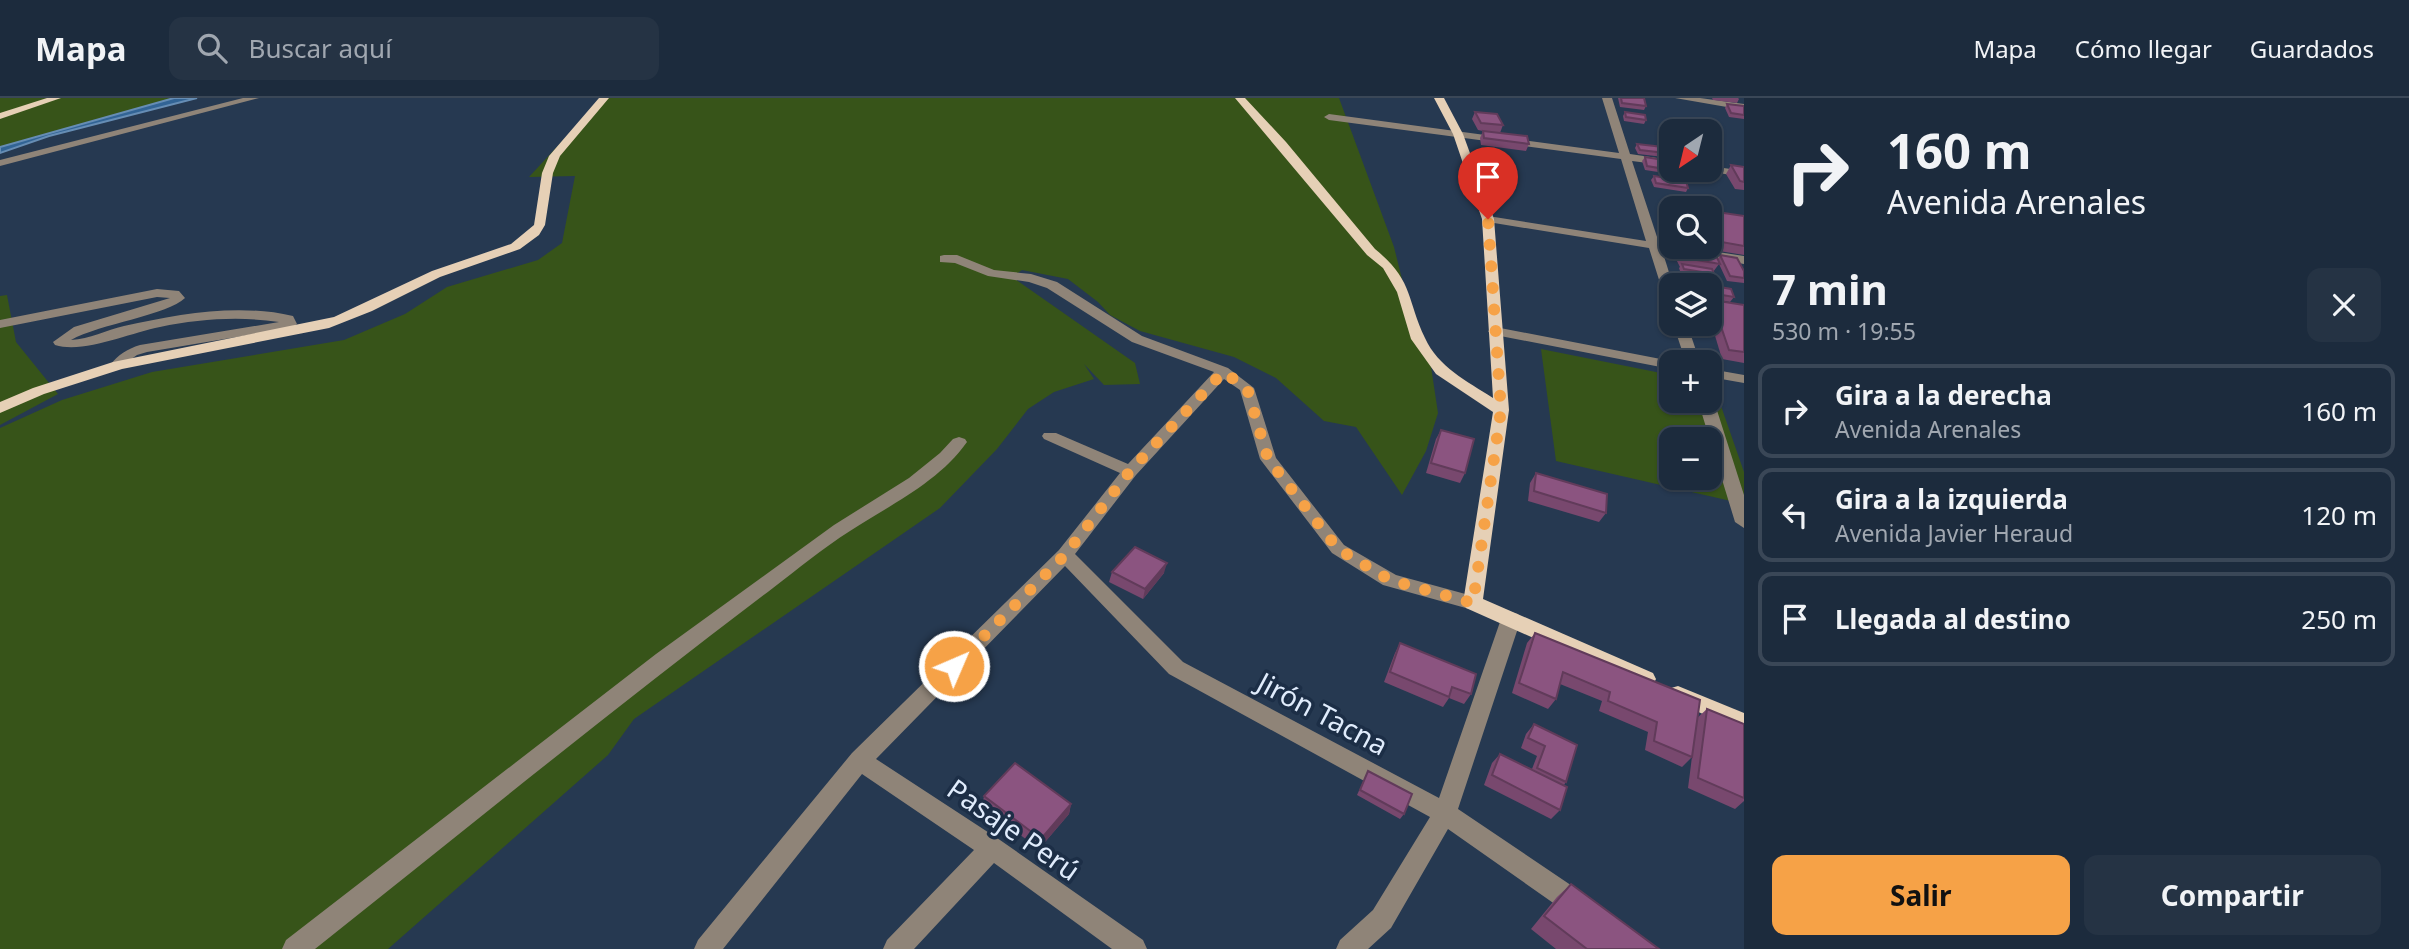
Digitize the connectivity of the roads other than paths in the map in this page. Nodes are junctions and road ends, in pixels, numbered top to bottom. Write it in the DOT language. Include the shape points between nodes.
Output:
graph roads {
  1 [pos="56,98"];
  2 [pos="254,98"];
  3 [pos="604,98"];
  4 [pos="1240,98"];
  5 [pos="1439,98"];
  6 [pos="1607,98"];
  7 [pos="1680,98"];
  8 [pos="1744,107"];
  9 [pos="0,116"];
  10 [pos="1329,117"];
  11 [pos="1458,134"];
  12 [pos="1625,156"];
  13 [pos="1659,161"];
  14 [pos="0,163"];
  15 [pos="1722,171"];
  16 [pos="1744,174"];
  17 [pos="1488,219"];
  18 [pos="1653,245"];
  19 [pos="944,259"];
  20 [pos="1744,260"];
  21 [pos="1662,273"];
  22 [pos="0,324"];
  23 [pos="1495,331"];
  24 [pos="1659,363"];
  25 [pos="117,365"];
  26 [pos="1223,372"];
  27 [pos="1722,375"];
  28 [pos="1744,379"];
  29 [pos="0,408"];
  30 [pos="1501,410"];
  31 [pos="1711,413"];
  32 [pos="1050,436"];
  33 [pos="959,442"];
  34 [pos="1130,471"];
  35 [pos="1738,485"];
  36 [pos="1744,522"];
  37 [pos="1065,555"];
  38 [pos="1473,603"];
  39 [pos="1511,619"];
  40 [pos="1744,723"];
  41 [pos="860,760"];
  42 [pos="1445,813"];
  43 [pos="992,848"];
  44 [pos="1597,919"];
  45 [pos="295,949"];
  46 [pos="707,949"];
  47 [pos="896,949"];
  48 [pos="1134,949"];
  49 [pos="1349,949"];
  1 -- 9 [label="main road"];
  2 -- 14 [label="street"];
  3 -- 25 [label="main road" via="549,166 540,221 524,241 438,273 380,304 324,326"];
  4 -- 30 [label="main road" via="1371,252 1388,266 1404,292 1418,339 1441,370"];
  5 -- 11 [label="main road"];
  6 -- 12 [label="street"];
  7 -- 8 [label="street"];
  10 -- 11 [label="street"];
  11 -- 12 [label="street"];
  11 -- 17 [label="main road"];
  12 -- 13 [label="street"];
  12 -- 18 [label="street"];
  15 -- 16 [label="street"];
  17 -- 18 [label="street"];
  17 -- 23 [label="main road"];
  18 -- 20 [label="street"];
  18 -- 21 [label="street"];
  19 -- 26 [label="street" via="1052,285 1138,339"];
  22 -- 25 [label="street" via="157,293 178,298 81,330 60,342 75,344 207,314 252,314 288,319 290,324 145,348"];
  23 -- 24 [label="street"];
  23 -- 30 [label="main road"];
  25 -- 29 [label="main road" via="46,387"];
  26 -- 34 [label="street"];
  26 -- 38 [label="street" via="1247,388 1268,459 1338,549 1390,580"];
  27 -- 28 [label="street"];
  30 -- 38 [label="main road"];
  31 -- 35 [label="street"];
  32 -- 34 [label="street"];
  33 -- 45 [label="street" via="915,482 840,529 663,660"];
  34 -- 37 [label="street"];
  35 -- 36 [label="street"];
  37 -- 41 [label="street"];
  37 -- 42 [label="street, Jirón Tacna" via="1176,668"];
  38 -- 39 [label="main road"];
  39 -- 40 [label="main road"];
  39 -- 42 [label="street"];
  41 -- 43 [label="street, Pasaje Perú"];
  41 -- 46 [label="street"];
  42 -- 44 [label="street, Jirón Tacna"];
  42 -- 49 [label="street" via="1381,919"];
  43 -- 47 [label="street"];
  43 -- 48 [label="street, Pasaje Perú"];
}
